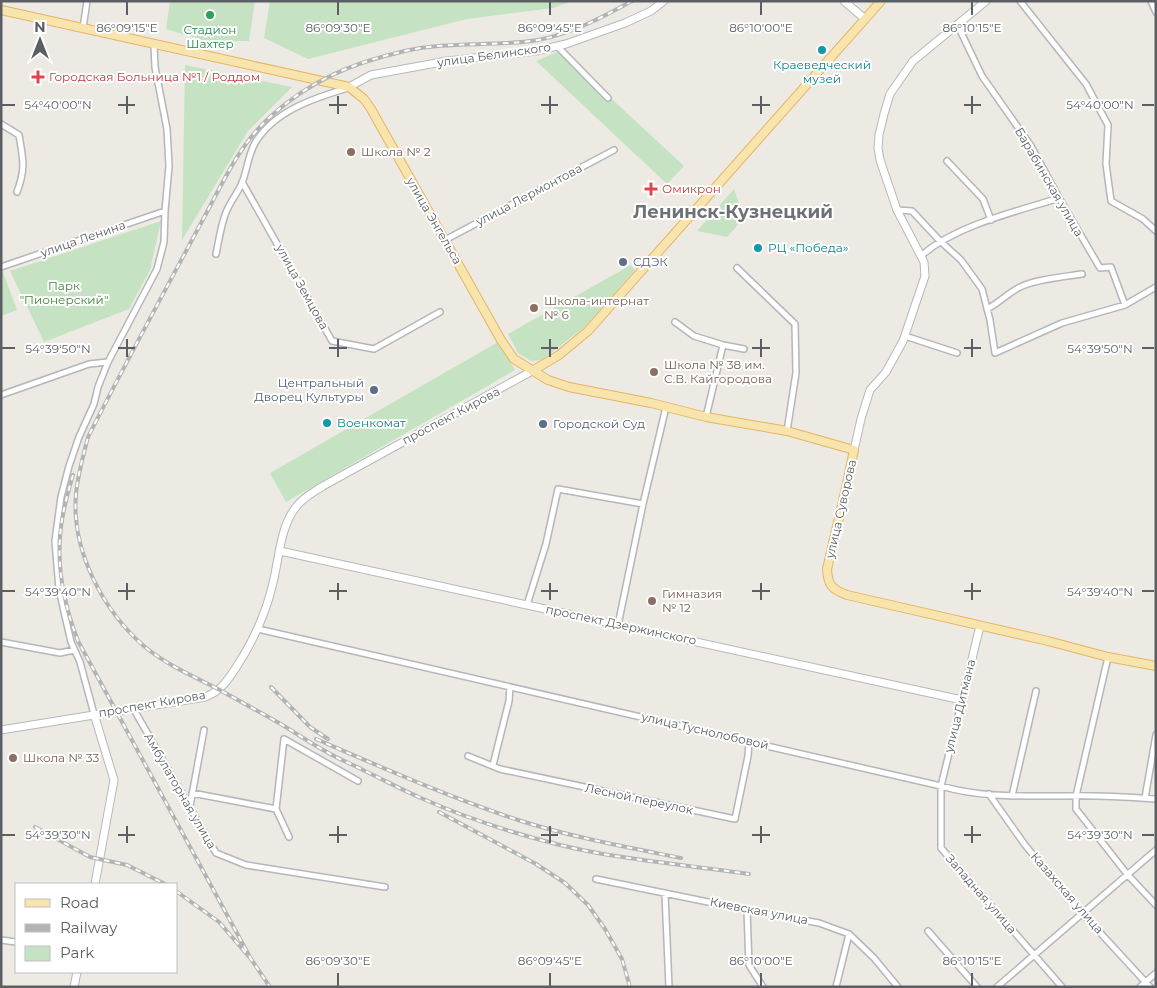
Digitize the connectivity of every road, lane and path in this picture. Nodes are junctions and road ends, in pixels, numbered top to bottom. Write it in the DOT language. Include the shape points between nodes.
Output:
graph roads {
  1 [pos="87,1"];
  2 [pos="664,1"];
  3 [pos="844,1"];
  4 [pos="881,1"];
  5 [pos="986,1"];
  6 [pos="1020,1"];
  7 [pos="1151,1"];
  8 [pos="1,10"];
  9 [pos="1156,12"];
  10 [pos="865,19"];
  11 [pos="957,24"];
  12 [pos="83,28"];
  13 [pos="154,45"];
  14 [pos="557,46"];
  15 [pos="349,87"];
  16 [pos="608,98"];
  17 [pos="1,124"];
  18 [pos="614,150"];
  19 [pos="947,161"];
  20 [pos="242,182"];
  21 [pos="16,192"];
  22 [pos="1058,198"];
  23 [pos="897,210"];
  24 [pos="165,211"];
  25 [pos="991,220"];
  26 [pos="1156,231"];
  27 [pos="445,240"];
  28 [pos="940,241"];
  29 [pos="216,254"];
  30 [pos="922,255"];
  31 [pos="1,267"];
  32 [pos="737,268"];
  33 [pos="1082,274"];
  34 [pos="1156,287"];
  35 [pos="1125,305"];
  36 [pos="987,309"];
  37 [pos="440,312"];
  38 [pos="674,322"];
  39 [pos="905,336"];
  40 [pos="723,345"];
  41 [pos="744,349"];
  42 [pos="957,353"];
  43 [pos="514,359"];
  44 [pos="108,362"];
  45 [pos="532,371"];
  46 [pos="1,395"];
  47 [pos="666,407"];
  48 [pos="706,417"];
  49 [pos="788,431"];
  50 [pos="854,450"];
  51 [pos="643,504"];
  52 [pos="280,551"];
  53 [pos="527,605"];
  54 [pos="618,625"];
  55 [pos="980,626"];
  56 [pos="258,629"];
  57 [pos="1,642"];
  58 [pos="74,650"];
  59 [pos="1108,657"];
  60 [pos="1156,666"];
  61 [pos="510,687"];
  62 [pos="1036,691"];
  63 [pos="962,700"];
  64 [pos="133,708"];
  65 [pos="94,714"];
  66 [pos="1,730"];
  67 [pos="204,730"];
  68 [pos="1156,735"];
  69 [pos="749,741"];
  70 [pos="468,756"];
  71 [pos="493,765"];
  72 [pos="358,781"];
  73 [pos="941,786"];
  74 [pos="192,792"];
  75 [pos="989,794"];
  76 [pos="1012,796"];
  77 [pos="1076,796"];
  78 [pos="1145,798"];
  79 [pos="1156,799"];
  80 [pos="190,807"];
  81 [pos="276,809"];
  82 [pos="289,837"];
  83 [pos="1156,850"];
  84 [pos="1127,874"];
  85 [pos="596,879"];
  86 [pos="95,883"];
  87 [pos="385,887"];
  88 [pos="665,894"];
  89 [pos="1156,905"];
  90 [pos="747,910"];
  91 [pos="1082,913"];
  92 [pos="928,931"];
  93 [pos="849,934"];
  94 [pos="1,940"];
  95 [pos="15,942"];
  96 [pos="1033,954"];
  97 [pos="77,973"];
  98 [pos="1156,973"];
  99 [pos="1146,982"];
  100 [pos="74,987"];
  101 [pos="669,987"];
  102 [pos="762,987"];
  103 [pos="836,987"];
  104 [pos="898,987"];
  105 [pos="977,987"];
  106 [pos="997,987"];
  107 [pos="1062,987"];
  108 [pos="1140,987"];
  109 [pos="1150,987"];
  1 -- 12 [label="street"];
  2 -- 14 [label="street, улица Белинского" via="625,23"];
  3 -- 10 [label="street"];
  4 -- 10 [label="main road, проспект Кирова"];
  5 -- 11 [label="street"];
  6 -- 26 [label="street" via="1086,84 1108,124 1106,164 1111,201 1143,219"];
  7 -- 9 [label="street"];
  8 -- 12 [label="main road"];
  10 -- 45 [label="main road, проспект Кирова" via="588,331 559,355"];
  11 -- 22 [label="street, Барабинская улица" via="982,76 1031,146"];
  11 -- 23 [label="street" via="913,61 890,94 878,148"];
  12 -- 13 [label="main road"];
  13 -- 15 [label="main road"];
  13 -- 24 [label="street" via="170,166"];
  14 -- 15 [label="street, улица Белинского" via="371,74"];
  14 -- 16 [label="street"];
  15 -- 20 [label="street" via="295,107 270,124 255,144"];
  15 -- 27 [label="main road, улица Энгельса" via="371,109"];
  17 -- 21 [label="street" via="19,135 24,164"];
  18 -- 27 [label="street, улица Лермонтова"];
  19 -- 25 [label="street" via="983,200"];
  20 -- 29 [label="street" via="226,212"];
  20 -- 37 [label="street, улица Земцова" via="332,341 374,348"];
  22 -- 25 [label="street"];
  22 -- 35 [label="street, Барабинская улица" via="1100,268 1111,266"];
  23 -- 28 [label="street" via="912,211"];
  23 -- 30 [label="street"];
  24 -- 31 [label="street, улица Ленина"];
  24 -- 44 [label="street" via="164,242 157,269"];
  25 -- 28 [label="street"];
  27 -- 43 [label="main road, улица Энгельса"];
  28 -- 30 [label="street"];
  28 -- 36 [label="street" via="961,260 982,290"];
  30 -- 39 [label="street" via="925,276"];
  32 -- 49 [label="street" via="795,324 796,373"];
  33 -- 36 [label="street" via="1019,287"];
  34 -- 35 [label="street"];
  35 -- 36 [label="street" via="1062,322 995,353"];
  38 -- 40 [label="street" via="694,336"];
  39 -- 42 [label="street"];
  39 -- 50 [label="street" via="895,359 870,390"];
  40 -- 41 [label="street"];
  40 -- 48 [label="street"];
  43 -- 45 [label="main road, улица Суворова"];
  44 -- 46 [label="street" via="89,364"];
  44 -- 58 [label="street" via="69,466 55,541 59,589"];
  45 -- 47 [label="main road, улица Суворова" via="569,387"];
  45 -- 52 [label="street, проспект Кирова" via="322,486 296,506 286,524"];
  47 -- 48 [label="main road, улица Суворова"];
  47 -- 51 [label="street"];
  48 -- 49 [label="main road, улица Суворова"];
  49 -- 50 [label="main road, улица Суворова"];
  50 -- 55 [label="main road, улица Суворова" via="827,569 828,582 836,591 847,595"];
  51 -- 53 [label="street" via="558,489 546,544"];
  51 -- 54 [label="street"];
  52 -- 53 [label="street, проспект Дзержинского"];
  52 -- 56 [label="street, проспект Кирова"];
  53 -- 54 [label="street, проспект Дзержинского"];
  54 -- 63 [label="street, проспект Дзержинского"];
  55 -- 59 [label="main road, улица Суворова"];
  55 -- 63 [label="street, улица Дитмана"];
  56 -- 61 [label="street, улица Туснолобовой"];
  56 -- 64 [label="street, проспект Кирова" via="225,683 213,694"];
  57 -- 58 [label="street" via="60,653"];
  58 -- 65 [label="street"];
  59 -- 60 [label="main road, улица Суворова"];
  59 -- 77 [label="street"];
  61 -- 69 [label="street, улица Туснолобовой"];
  61 -- 71 [label="street"];
  62 -- 76 [label="street"];
  63 -- 73 [label="street, улица Дитмана"];
  64 -- 65 [label="street, проспект Кирова"];
  64 -- 80 [label="street, Амбулаторная улица"];
  65 -- 66 [label="street, проспект Кирова"];
  65 -- 86 [label="street" via="114,780"];
  67 -- 74 [label="street"];
  68 -- 78 [label="street"];
  69 -- 71 [label="street, Лесной переулок" via="735,819"];
  69 -- 73 [label="street, улица Туснолобовой"];
  70 -- 71 [label="street, Лесной переулок"];
  72 -- 81 [label="street" via="284,738"];
  73 -- 75 [label="street, улица Туснолобовой"];
  73 -- 96 [label="street, Западная улица" via="940,848"];
  74 -- 80 [label="street"];
  74 -- 81 [label="street"];
  75 -- 76 [label="street, улица Туснолобовой"];
  75 -- 91 [label="street, Казахская улица" via="1025,845"];
  76 -- 77 [label="street, улица Туснолобовой"];
  77 -- 78 [label="street, улица Туснолобовой"];
  77 -- 84 [label="street" via="1076,809"];
  78 -- 79 [label="street, улица Туснолобовой"];
  80 -- 87 [label="street, Амбулаторная улица" via="216,853 246,865"];
  81 -- 82 [label="street"];
  83 -- 84 [label="street"];
  84 -- 89 [label="street"];
  84 -- 91 [label="street"];
  85 -- 88 [label="street, Киевская улица"];
  88 -- 90 [label="street, Киевская улица"];
  88 -- 101 [label="street"];
  90 -- 93 [label="street, Киевская улица" via="819,922"];
  90 -- 102 [label="street" via="749,965"];
  91 -- 96 [label="street"];
  91 -- 99 [label="street, Казахская улица"];
  92 -- 105 [label="street"];
  93 -- 103 [label="street"];
  93 -- 104 [label="street, Киевская улица"];
  94 -- 95 [label="street"];
  96 -- 106 [label="street"];
  96 -- 107 [label="street, Западная улица"];
  97 -- 100 [label="street"];
  98 -- 99 [label="street"];
  99 -- 108 [label="street"];
  99 -- 109 [label="street, Казахская улица"];
}
